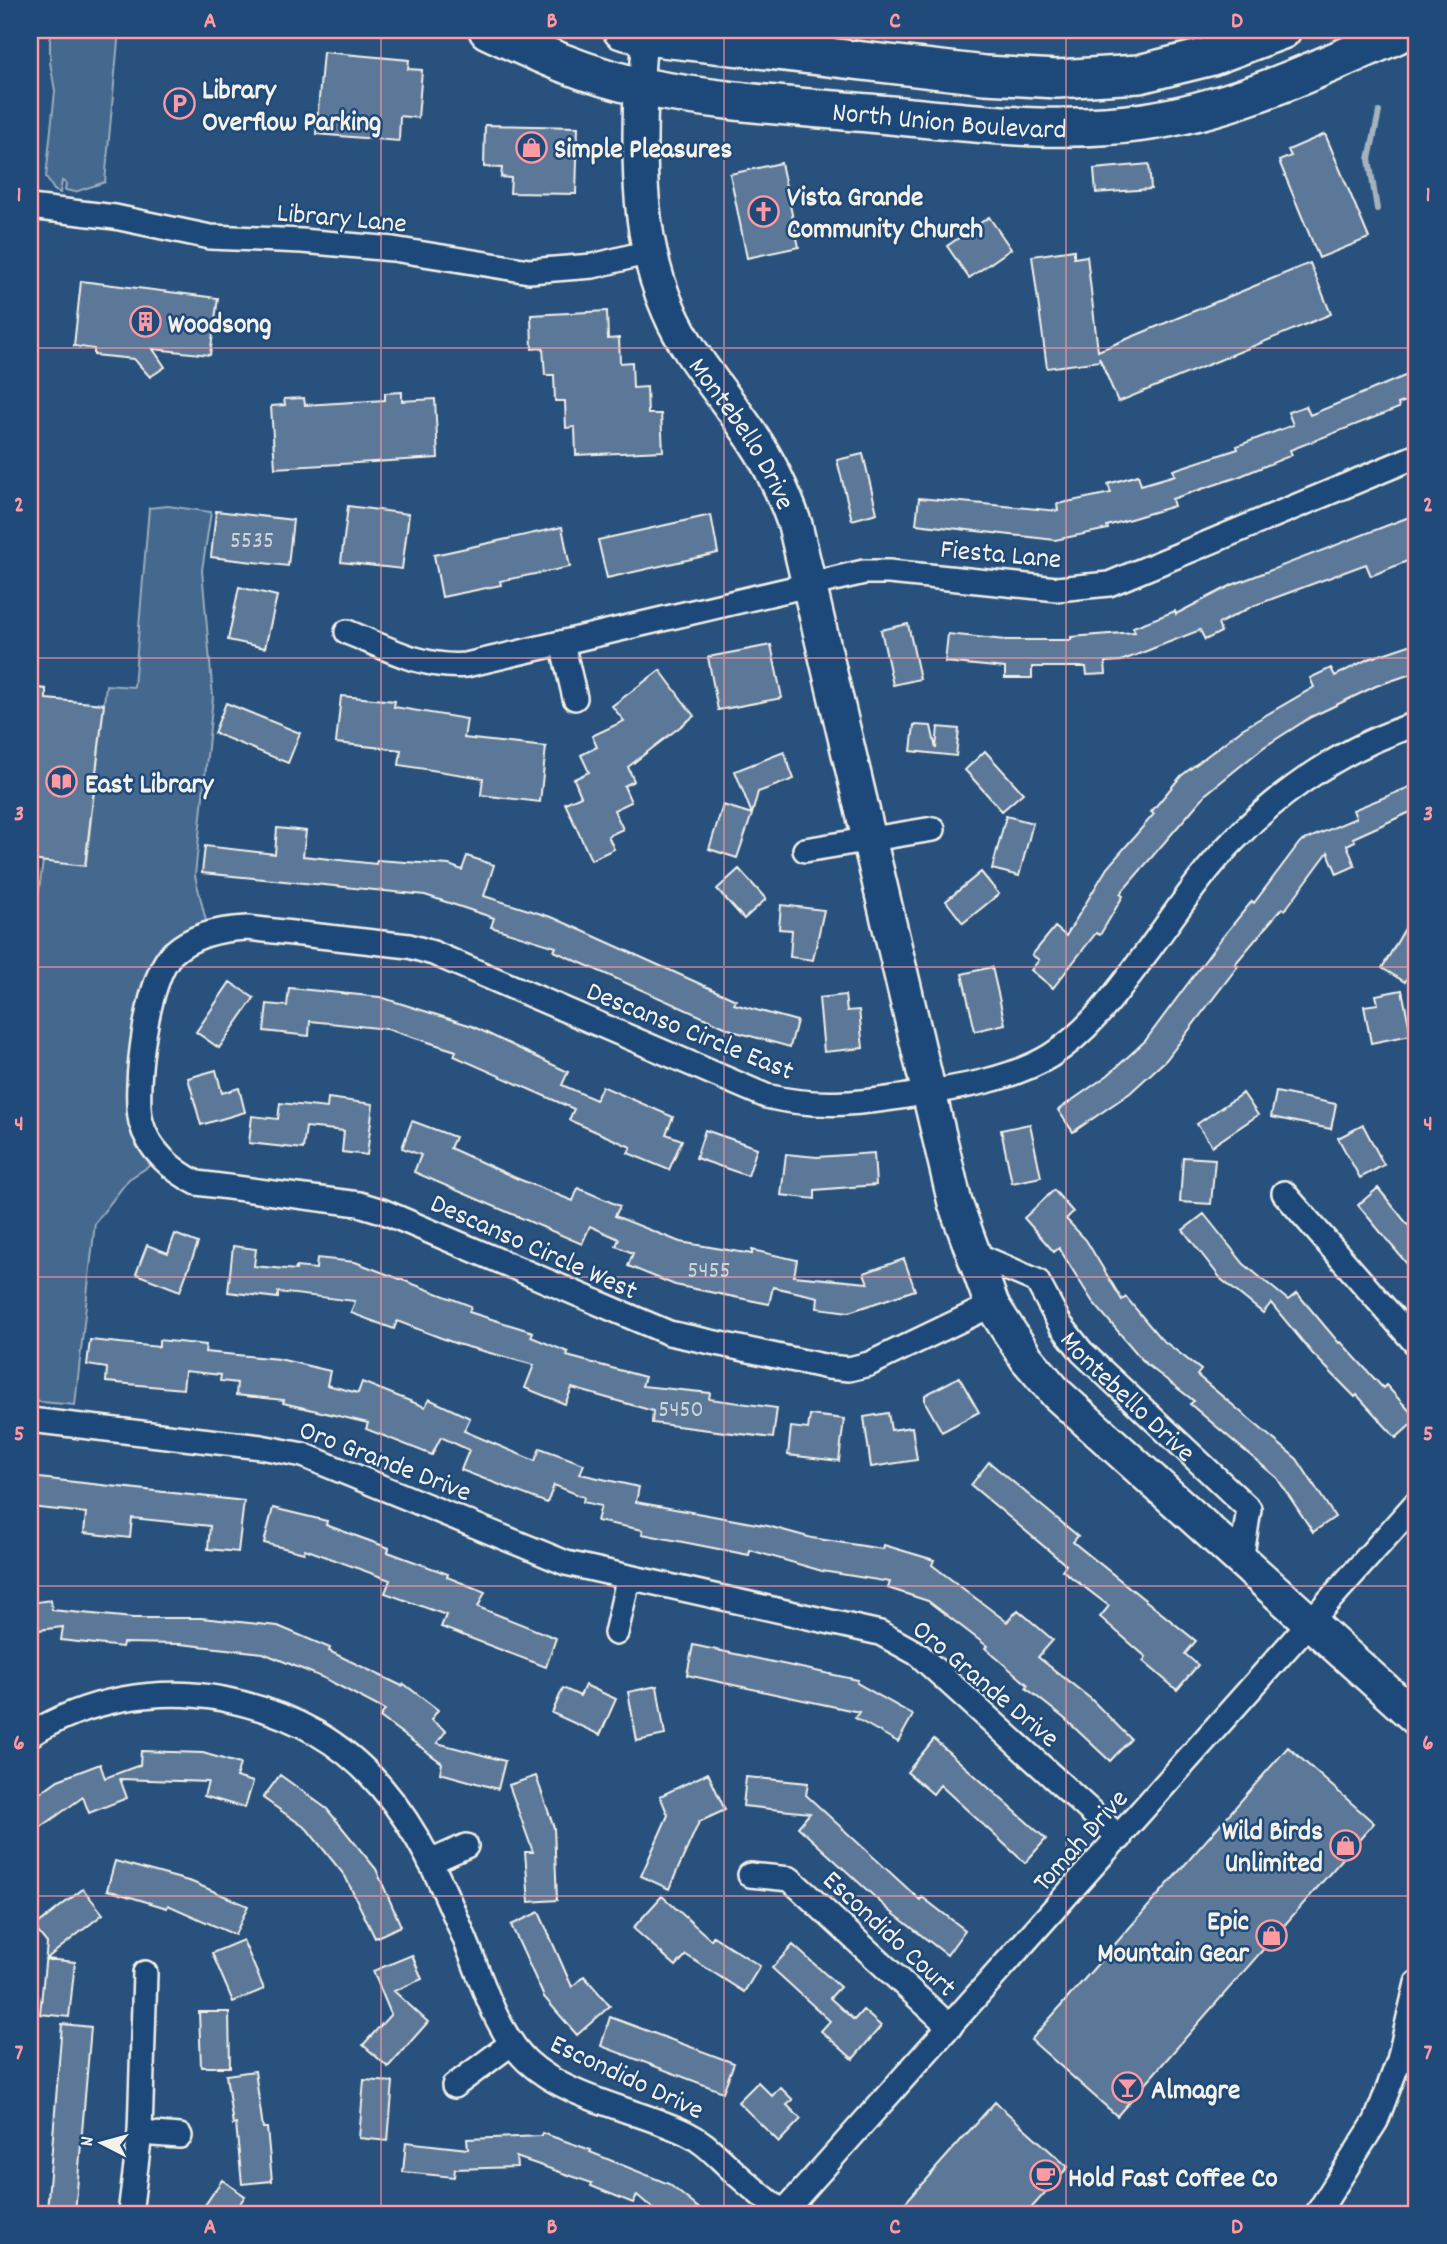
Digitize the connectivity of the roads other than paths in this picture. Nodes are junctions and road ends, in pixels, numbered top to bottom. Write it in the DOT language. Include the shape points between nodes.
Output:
graph roads {
  1 [pos="488,30"];
  2 [pos="1282,30"];
  3 [pos="1408,30"];
  4 [pos="638,32"];
  5 [pos="641,87"];
  6 [pos="30,207"];
  7 [pos="649,252"];
  8 [pos="1417,456"];
  9 [pos="811,584"];
  10 [pos="347,632"];
  11 [pos="562,643"];
  12 [pos="575,698"];
  13 [pos="1417,724"];
  14 [pos="933,828"];
  15 [pos="870,839"];
  16 [pos="805,850"];
  17 [pos="144,1050"];
  18 [pos="929,1092"];
  19 [pos="1284,1193"];
  20 [pos="972,1253"];
  21 [pos="992,1305"];
  22 [pos="1417,1345"];
  23 [pos="30,1420"];
  24 [pos="1417,1502"];
  25 [pos="1241,1561"];
  26 [pos="628,1580"];
  27 [pos="1310,1623"];
  28 [pos="616,1633"];
  29 [pos="1417,1719"];
  30 [pos="33,1726"];
  31 [pos="1120,1838"];
  32 [pos="466,1846"];
  33 [pos="430,1862"];
  34 [pos="750,1875"];
  35 [pos="145,1973"];
  36 [pos="1417,1983"];
  37 [pos="950,2027"];
  38 [pos="512,2043"];
  39 [pos="454,2085"];
  40 [pos="140,2133"];
  41 [pos="180,2136"];
  42 [pos="130,2214"];
  43 [pos="783,2214"];
  44 [pos="1318,2214"];
  1 -- 5 [label="main road, North Union Boulevard" via="559,62"];
  2 -- 4 [label="main road, North Union Boulevard" via="1212,56 1139,74 1057,79 985,75"];
  3 -- 5 [label="main road, North Union Boulevard" via="1216,107 1144,122 1068,128 776,104"];
  4 -- 5 [label="street, Montebello Drive"];
  5 -- 7 [label="street, Montebello Drive" via="639,191"];
  6 -- 7 [label="street, Library Lane" via="115,217 210,237 393,249 529,271 593,266"];
  7 -- 9 [label="street, Montebello Drive" via="669,313 688,347 768,461 795,525"];
  8 -- 9 [label="street, Fiesta Lane" via="1109,584 1058,589 889,572 864,572"];
  9 -- 11 [label="street, Fiesta Lane"];
  9 -- 15 [label="street, Montebello Drive"];
  10 -- 11 [label="street, Fiesta Lane" via="447,667"];
  11 -- 12 [label="street"];
  13 -- 18 [label="street, Descanso Circle East" via="1315,772 1233,839 1077,1037 1017,1072"];
  14 -- 15 [label="street"];
  15 -- 16 [label="street"];
  15 -- 18 [label="street, Montebello Drive"];
  17 -- 18 [label="street, Descanso Circle East" via="152,991 172,954 209,933 247,928 408,946 433,953 738,1086 794,1103 857,1105"];
  17 -- 21 [label="street, Descanso Circle West" via="138,1097 141,1122 162,1158 187,1178 218,1187 359,1204 382,1211 669,1334 849,1369 869,1364"];
  18 -- 20 [label="street, Montebello Drive" via="955,1203"];
  19 -- 22 [label="street"];
  20 -- 21 [label="street, Montebello Drive"];
  20 -- 25 [label="street, Montebello Drive" via="1037,1281 1060,1324 1082,1352 1249,1509"];
  21 -- 25 [label="street, Montebello Drive" via="1027,1359 1057,1394"];
  23 -- 26 [label="street, Oro Grande Drive" via="303,1455 566,1563"];
  24 -- 27 [label="street, Tomah Drive"];
  25 -- 27 [label="street, Montebello Drive"];
  26 -- 28 [label="street"];
  26 -- 31 [label="street, Oro Grande Drive" via="880,1633 899,1642 918,1654"];
  27 -- 29 [label="street, Montebello Drive"];
  27 -- 31 [label="street, Tomah Drive"];
  30 -- 33 [label="street, Escondido Drive" via="96,1705 176,1693 251,1704 325,1736 359,1765 394,1800"];
  31 -- 37 [label="street, Tomah Drive"];
  32 -- 33 [label="street"];
  33 -- 38 [label="street, Escondido Drive"];
  34 -- 37 [label="street, Escondido Court" via="790,1879"];
  35 -- 40 [label="street"];
  36 -- 44 [label="street" via="1399,2060 1376,2121"];
  37 -- 43 [label="street, Tomah Drive"];
  38 -- 39 [label="street, Escondido Drive"];
  38 -- 43 [label="street, Escondido Drive" via="546,2075 710,2146"];
  40 -- 41 [label="street"];
  40 -- 42 [label="street"];
}
